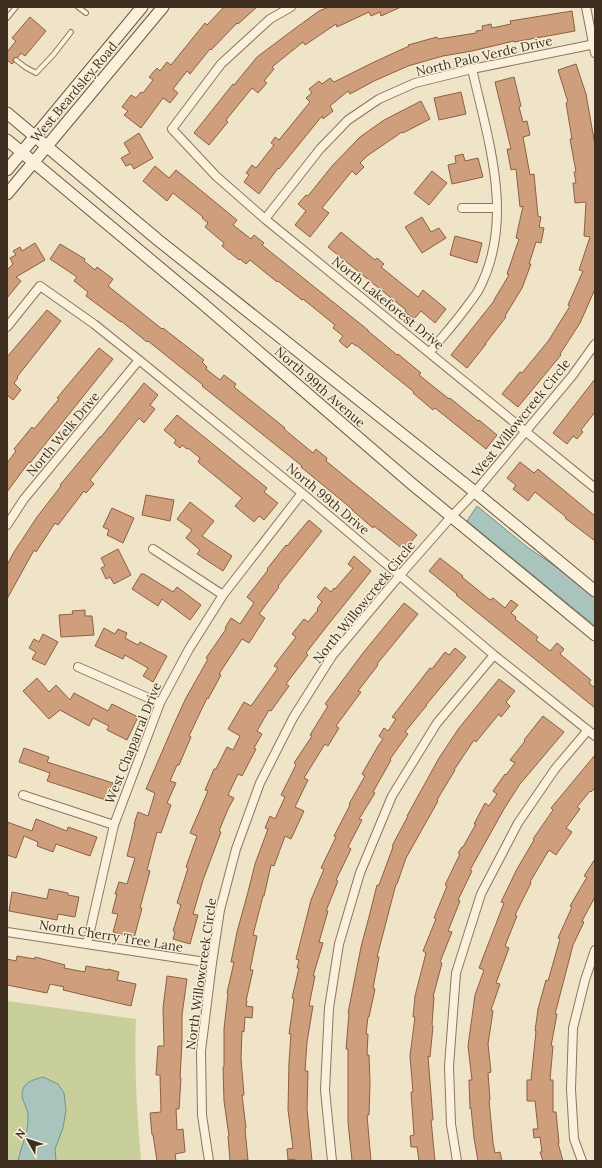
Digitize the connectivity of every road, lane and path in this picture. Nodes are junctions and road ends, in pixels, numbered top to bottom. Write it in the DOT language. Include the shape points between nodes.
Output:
graph roads {
  1 [pos="16,7"];
  2 [pos="78,7"];
  3 [pos="142,7"];
  4 [pos="163,7"];
  5 [pos="291,7"];
  6 [pos="586,7"];
  7 [pos="86,14"];
  8 [pos="7,18"];
  9 [pos="71,32"];
  10 [pos="594,47"];
  11 [pos="16,60"];
  12 [pos="472,69"];
  13 [pos="7,114"];
  14 [pos="7,140"];
  15 [pos="41,142"];
  16 [pos="28,157"];
  17 [pos="7,170"];
  18 [pos="7,194"];
  19 [pos="462,208"];
  20 [pos="497,208"];
  21 [pos="265,219"];
  22 [pos="7,327"];
  23 [pos="595,344"];
  24 [pos="430,352"];
  25 [pos="139,360"];
  26 [pos="525,432"];
  27 [pos="595,488"];
  28 [pos="475,492"];
  29 [pos="302,493"];
  30 [pos="463,504"];
  31 [pos="451,517"];
  32 [pos="7,525"];
  33 [pos="153,549"];
  34 [pos="400,575"];
  35 [pos="595,590"];
  36 [pos="223,595"];
  37 [pos="595,635"];
  38 [pos="494,655"];
  39 [pos="78,667"];
  40 [pos="160,703"];
  41 [pos="588,730"];
  42 [pos="595,736"];
  43 [pos="23,795"];
  44 [pos="114,825"];
  45 [pos="7,932"];
  46 [pos="87,944"];
  47 [pos="595,950"];
  48 [pos="212,963"];
  49 [pos="209,1161"];
  50 [pos="332,1161"];
  51 [pos="457,1161"];
  52 [pos="582,1161"];
  1 -- 8 [label="lane"];
  2 -- 7 [label="lane"];
  3 -- 15 [label="main road, West Beardsley Road"];
  4 -- 15 [label="main road, West Beardsley Road"];
  5 -- 21 [label="street, North Lakeforest Drive" via="270,19 221,64 172,129 216,176"];
  6 -- 10 [label="street"];
  9 -- 11 [label="lane" via="36,72"];
  10 -- 12 [label="street, North Palo Verde Drive"];
  12 -- 20 [label="street" via="494,165"];
  12 -- 21 [label="street, North Palo Verde Drive" via="415,83 379,99 348,120 320,149"];
  13 -- 15 [label="main road, North 99th Avenue"];
  14 -- 16 [label="main road, North 99th Avenue"];
  15 -- 16 [label="main road, West Beardsley Road"];
  15 -- 16 [label="main road, West Beardsley Road"];
  15 -- 28 [label="main road, North 99th Avenue" via="158,240"];
  16 -- 17 [label="main road, West Beardsley Road"];
  16 -- 18 [label="main road, West Beardsley Road"];
  16 -- 31 [label="main road, North 99th Avenue"];
  19 -- 20 [label="street"];
  20 -- 24 [label="street" via="497,231 489,268 478,292"];
  21 -- 24 [label="street, North Lakeforest Drive"];
  22 -- 25 [label="street, North 99th Drive" via="40,286"];
  23 -- 26 [label="street, West Willowcreek Circle"];
  24 -- 26 [label="street, North Lakeforest Drive"];
  25 -- 29 [label="street, North 99th Drive"];
  25 -- 32 [label="street, North Welk Drive" via="24,499"];
  26 -- 27 [label="street, North Lakeforest Drive"];
  26 -- 28 [label="street, West Willowcreek Circle"];
  28 -- 30 [label="street, West Willowcreek Circle"];
  28 -- 35 [label="main road, North 99th Avenue"];
  29 -- 34 [label="street, North 99th Drive"];
  29 -- 36 [label="street, West Chaparral Drive"];
  30 -- 31 [label="street, North Willowcreek Circle"];
  31 -- 34 [label="street, North Willowcreek Circle"];
  31 -- 37 [label="main road, North 99th Avenue"];
  33 -- 36 [label="street"];
  34 -- 38 [label="street, North 99th Drive"];
  34 -- 48 [label="street, North Willowcreek Circle" via="332,656 293,718 260,783 236,849 220,910"];
  36 -- 40 [label="street, West Chaparral Drive" via="189,649"];
  38 -- 41 [label="street, North 99th Drive"];
  38 -- 50 [label="street" via="437,723 392,796 360,873 339,944 329,1008 325,1090"];
  39 -- 40 [label="street"];
  40 -- 44 [label="street, West Chaparral Drive"];
  41 -- 42 [label="street, North 99th Drive"];
  41 -- 51 [label="street" via="555,769 518,823 481,894 456,973 449,1066 451,1124"];
  43 -- 44 [label="street"];
  44 -- 46 [label="street, West Chaparral Drive"];
  45 -- 46 [label="street, North Cherry Tree Lane"];
  46 -- 48 [label="street, North Cherry Tree Lane"];
  47 -- 52 [label="street" via="573,1028 573,1132"];
  48 -- 49 [label="street, North Willowcreek Circle" via="201,1051 202,1115"];
}
